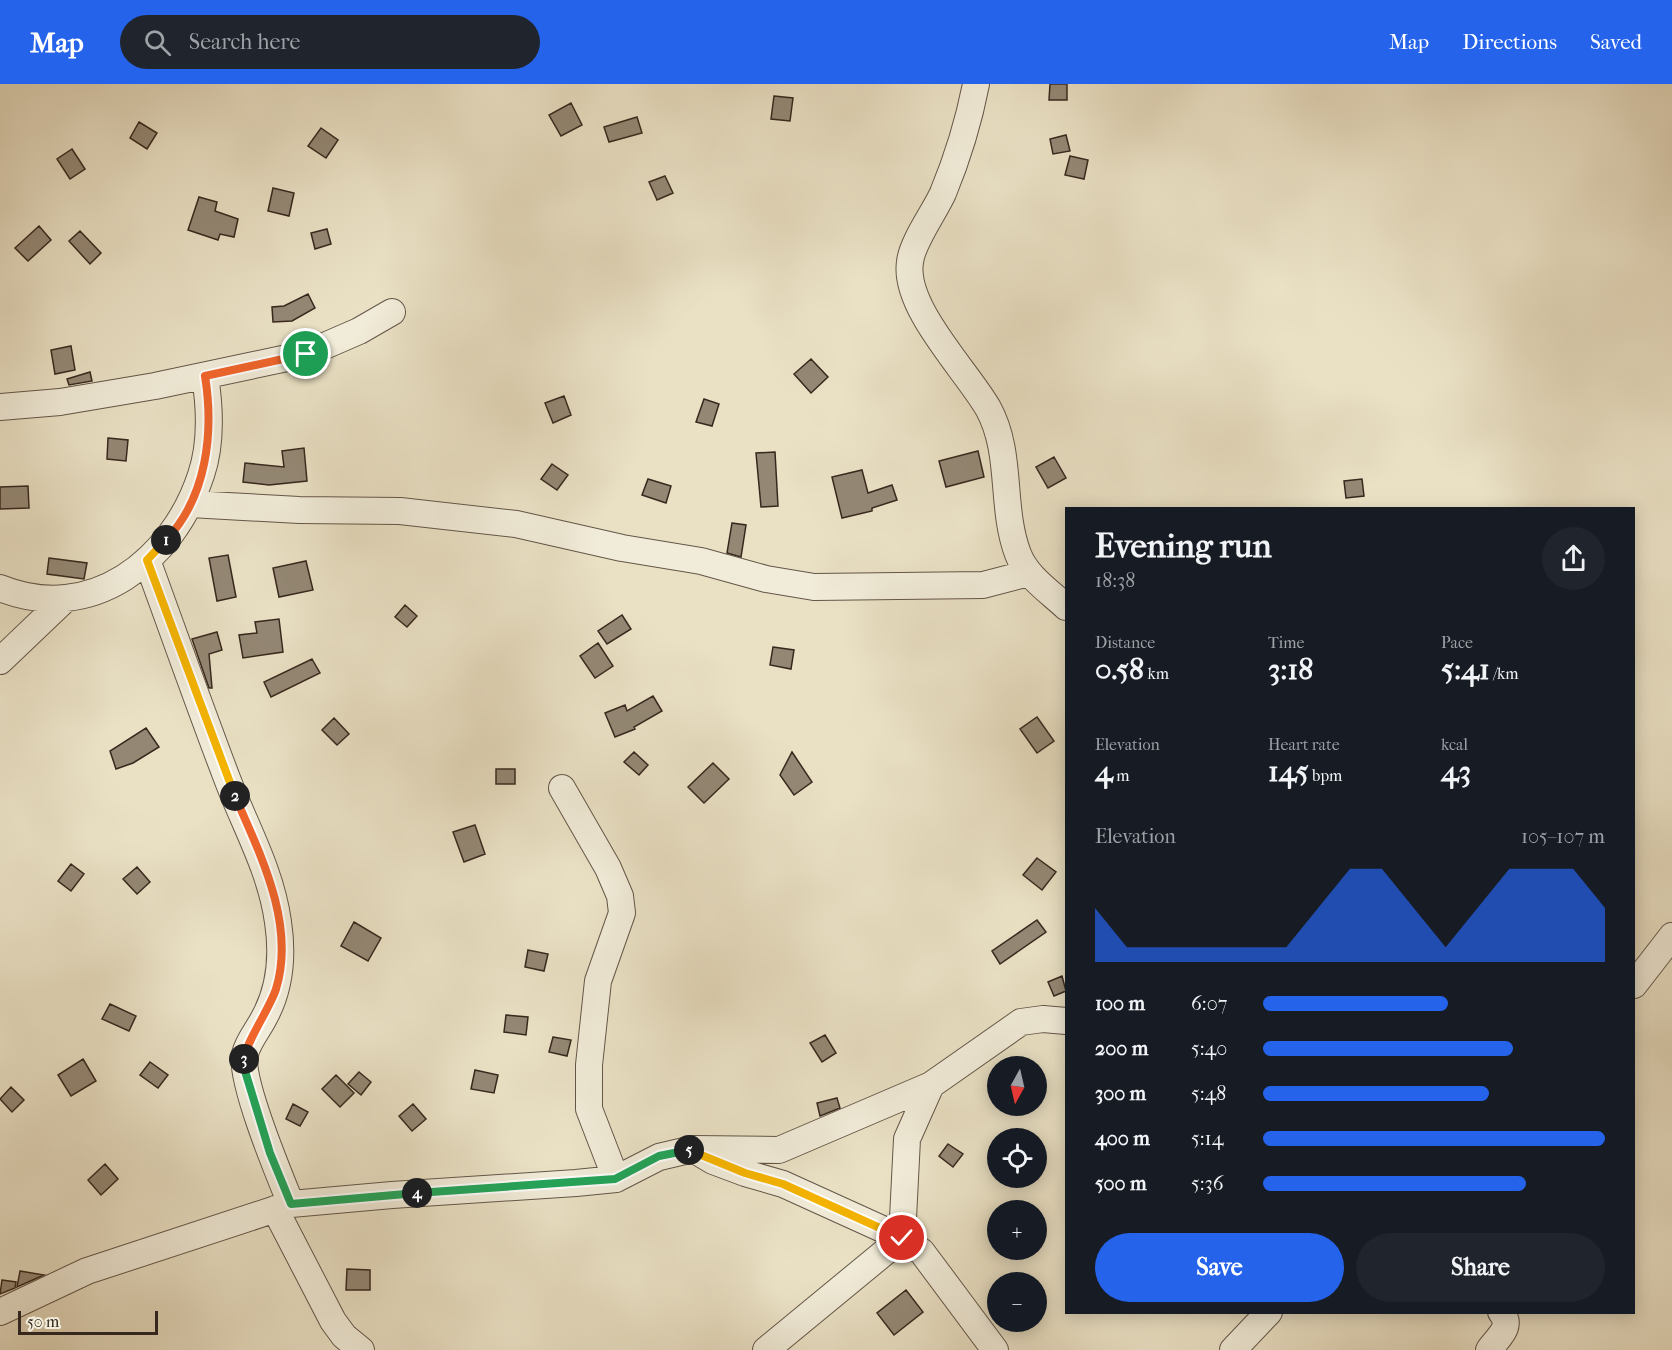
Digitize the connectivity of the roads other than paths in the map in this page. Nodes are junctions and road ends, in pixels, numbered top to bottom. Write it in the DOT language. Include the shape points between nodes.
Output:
graph roads {
  1 [pos="976,84"];
  2 [pos="392,312"];
  3 [pos="205,376"];
  4 [pos="0,407"];
  5 [pos="190,504"];
  6 [pos="147,560"];
  7 [pos="1029,573"];
  8 [pos="0,588"];
  9 [pos="64,600"];
  10 [pos="1065,606"];
  11 [pos="0,661"];
  12 [pos="562,788"];
  13 [pos="1672,936"];
  14 [pos="1635,984"];
  15 [pos="1065,1021"];
  16 [pos="931,1085"];
  17 [pos="693,1149"];
  18 [pos="615,1179"];
  19 [pos="283,1207"];
  20 [pos="902,1238"];
  21 [pos="0,1312"];
  22 [pos="1267,1314"];
  23 [pos="1502,1314"];
  24 [pos="361,1350"];
  25 [pos="766,1350"];
  26 [pos="995,1350"];
  27 [pos="1233,1350"];
  28 [pos="1489,1350"];
  1 -- 7 [label="street" via="943,192 913,248 909,279 916,299 987,408 1000,438 1018,554"];
  2 -- 3 [label="street" via="306,354"];
  3 -- 4 [label="street" via="60,402"];
  3 -- 5 [label="street" via="208,441 202,474"];
  5 -- 6 [label="street" via="174,531"];
  5 -- 7 [label="street" via="400,511 516,524 814,587 983,585"];
  6 -- 9 [label="street" via="110,586"];
  6 -- 19 [label="street" via="229,783 266,867 278,922 281,962 277,987 244,1055 245,1071"];
  7 -- 10 [label="street"];
  8 -- 9 [label="street"];
  9 -- 11 [label="street"];
  12 -- 18 [label="street" via="620,896 622,914 598,981 589,1065 590,1109"];
  13 -- 14 [label="street"];
  15 -- 16 [label="street" via="1021,1022"];
  16 -- 17 [label="street" via="779,1150"];
  16 -- 20 [label="street" via="907,1139"];
  17 -- 18 [label="street" via="659,1156"];
  17 -- 20 [label="street" via="723,1165 783,1184"];
  18 -- 19 [label="street"];
  19 -- 21 [label="street" via="87,1271"];
  19 -- 24 [label="street" via="333,1321"];
  20 -- 25 [label="street"];
  20 -- 26 [label="street" via="922,1252"];
  22 -- 27 [label="street"];
  23 -- 28 [label="street" via="1505,1330"];
}
